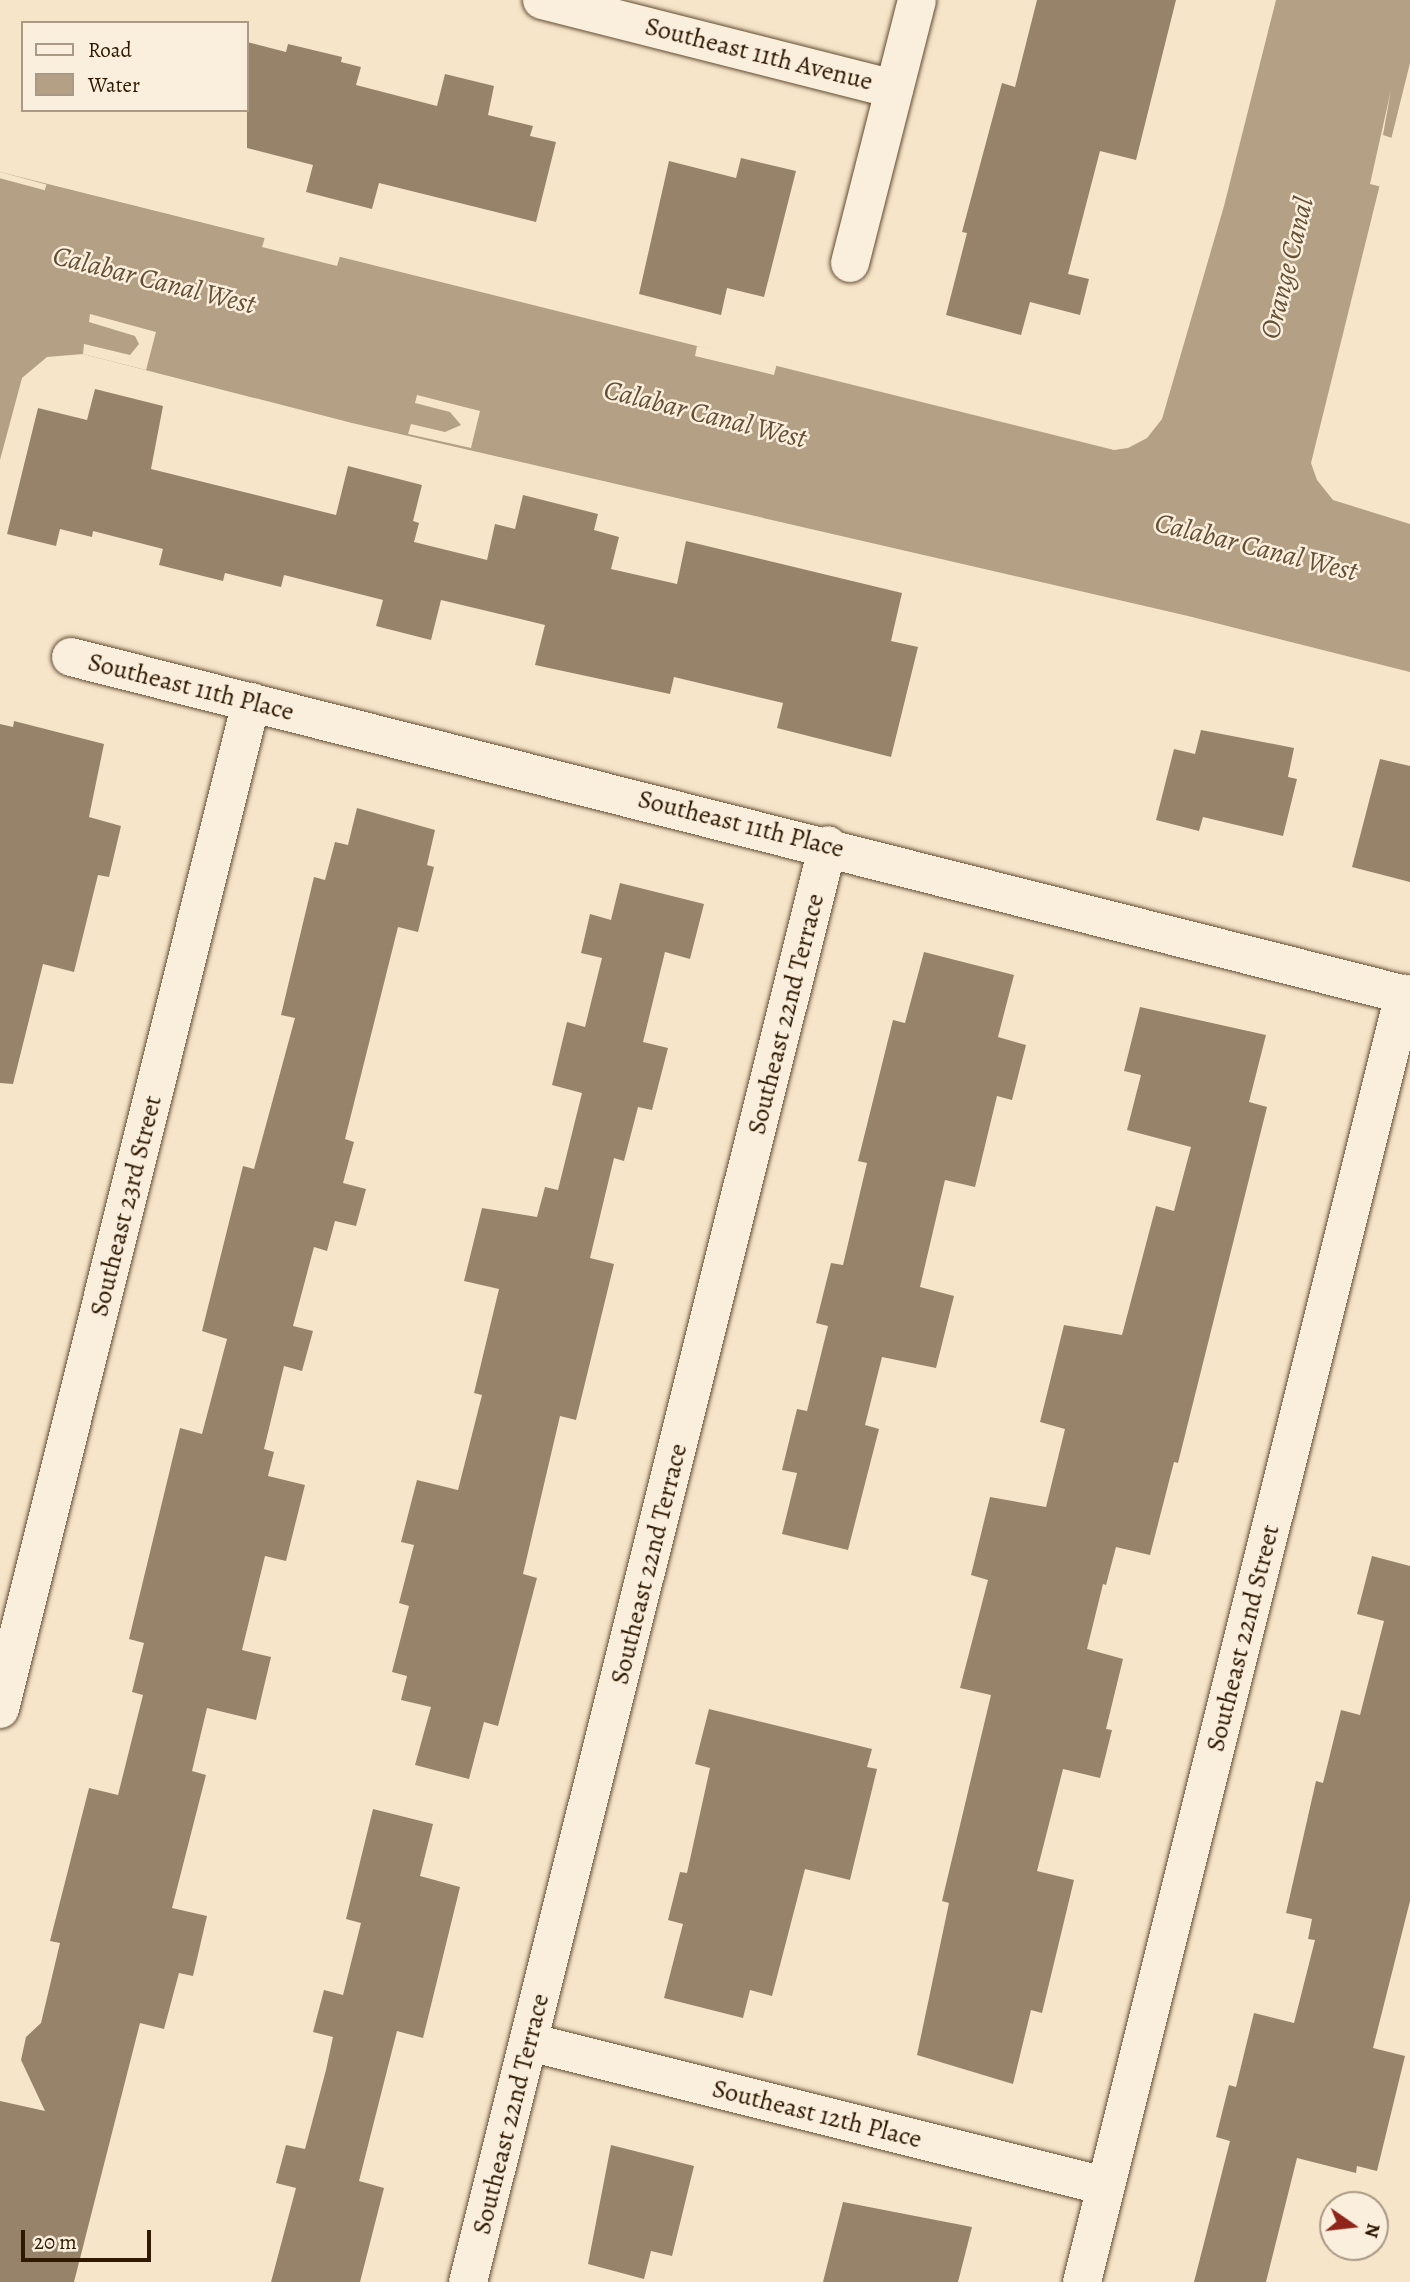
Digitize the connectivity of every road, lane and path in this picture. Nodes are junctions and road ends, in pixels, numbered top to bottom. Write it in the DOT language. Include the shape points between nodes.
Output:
graph roads {
  1 [pos="542,0"];
  2 [pos="916,0"];
  3 [pos="894,89"];
  4 [pos="850,263"];
  5 [pos="71,657"];
  6 [pos="251,702"];
  7 [pos="828,845"];
  8 [pos="1407,995"];
  9 [pos="0,1709"];
  10 [pos="529,2042"];
  11 [pos="1105,2186"];
  12 [pos="468,2282"];
  13 [pos="1082,2282"];
  1 -- 3 [label="street, Southeast 11th Avenue"];
  2 -- 3 [label="street"];
  3 -- 4 [label="street"];
  5 -- 6 [label="street, Southeast 11th Place"];
  6 -- 7 [label="street, Southeast 11th Place"];
  6 -- 9 [label="street, Southeast 23rd Street"];
  7 -- 8 [label="street, Southeast 11th Place"];
  7 -- 10 [label="street, Southeast 22nd Terrace"];
  8 -- 11 [label="street, Southeast 22nd Street"];
  10 -- 11 [label="street, Southeast 12th Place"];
  10 -- 12 [label="street, Southeast 22nd Terrace"];
  11 -- 13 [label="street, Southeast 22nd Street"];
}
